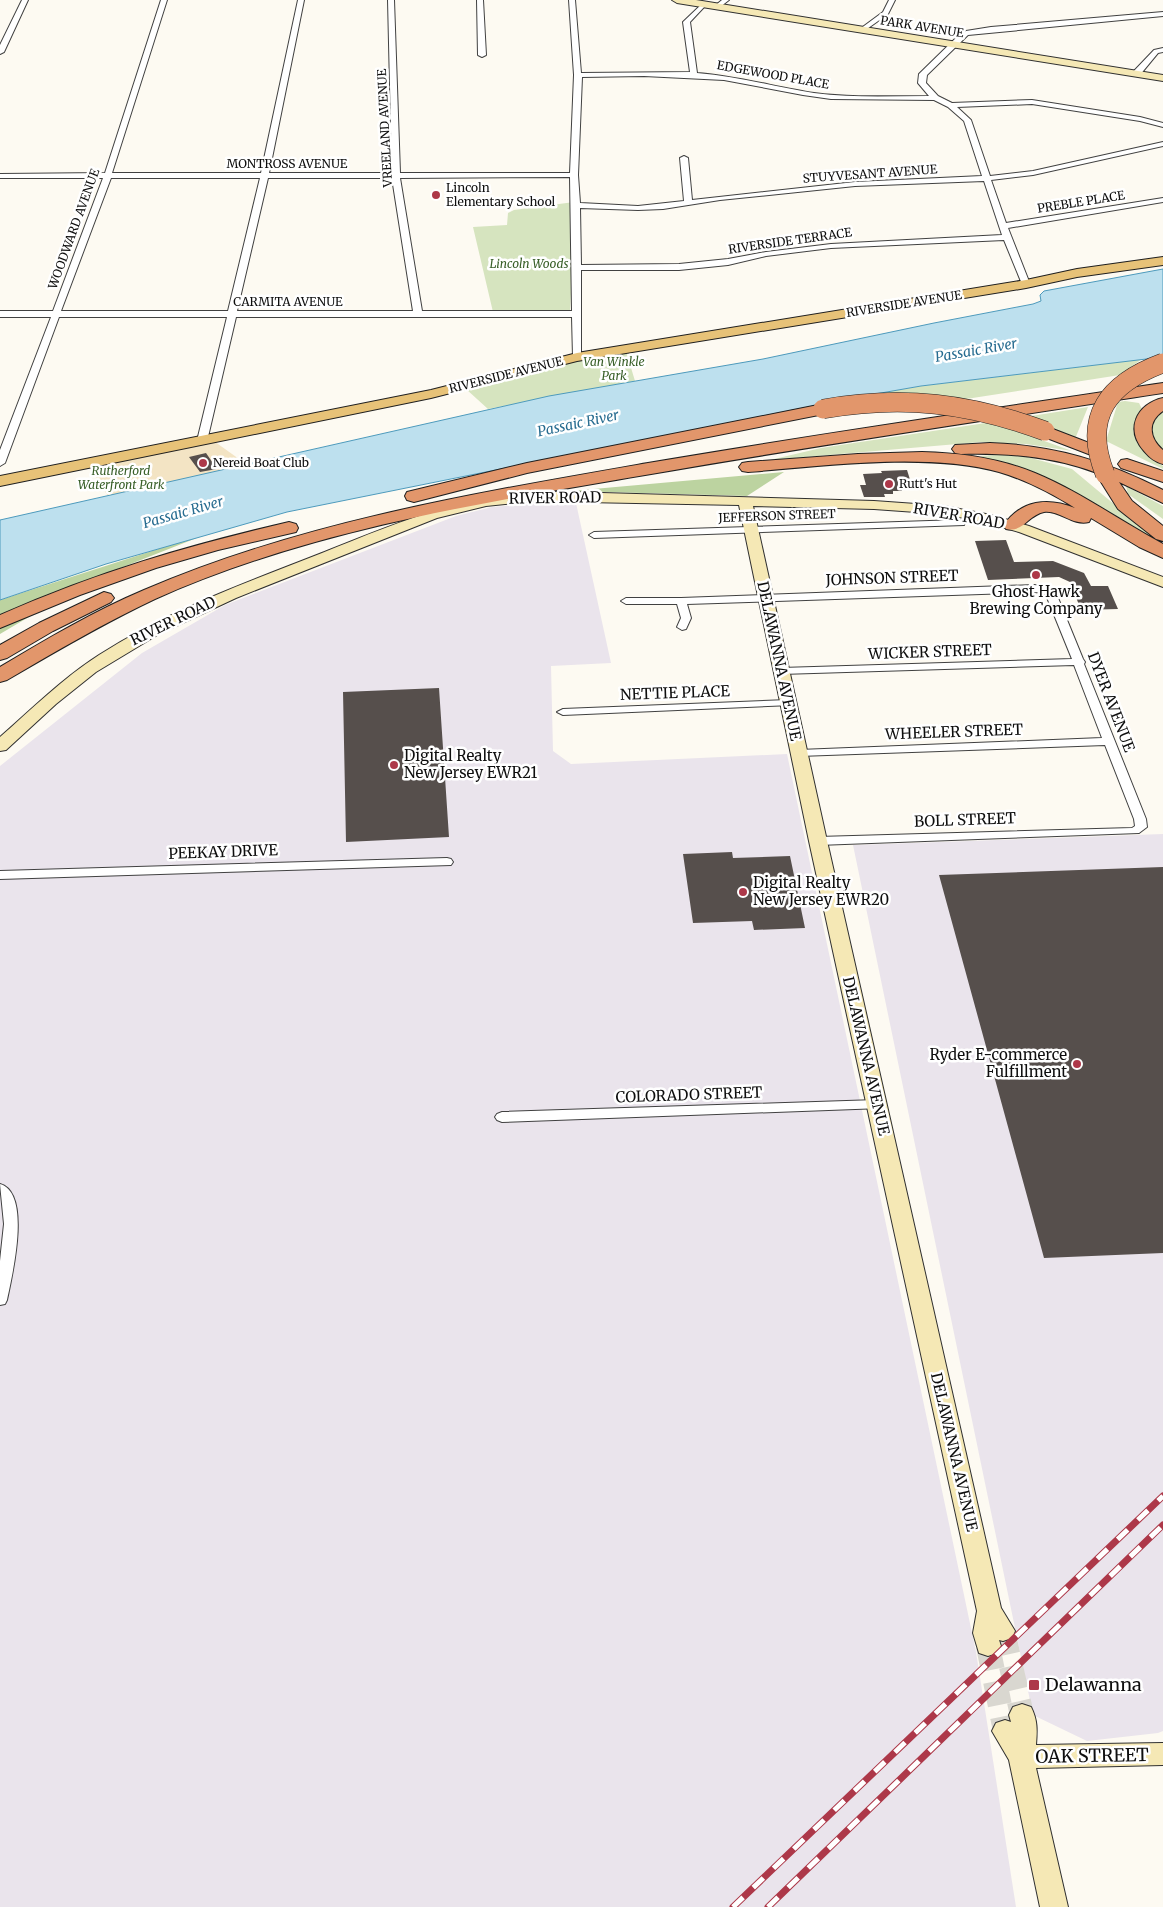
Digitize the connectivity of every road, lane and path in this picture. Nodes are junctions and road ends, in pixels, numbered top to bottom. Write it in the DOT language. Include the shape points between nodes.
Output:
graph roads {
  1 [pos="25,0"];
  2 [pos="164,0"];
  3 [pos="301,0"];
  4 [pos="391,0"];
  5 [pos="480,0"];
  6 [pos="572,0"];
  7 [pos="677,0"];
  8 [pos="892,0"];
  9 [pos="722,3"];
  10 [pos="704,4"];
  11 [pos="1163,14"];
  12 [pos="862,30"];
  13 [pos="952,45"];
  14 [pos="1163,50"];
  15 [pos="0,52"];
  16 [pos="482,55"];
  17 [pos="1139,69"];
  18 [pos="578,75"];
  19 [pos="694,75"];
  20 [pos="1163,78"];
  21 [pos="934,98"];
  22 [pos="951,105"];
  23 [pos="1163,125"];
  24 [pos="1163,144"];
  25 [pos="684,158"];
  26 [pos="264,175"];
  27 [pos="574,175"];
  28 [pos="0,176"];
  29 [pos="108,176"];
  30 [pos="396,176"];
  31 [pos="986,178"];
  32 [pos="1163,200"];
  33 [pos="688,203"];
  34 [pos="576,205"];
  35 [pos="1003,226"];
  36 [pos="1007,237"];
  37 [pos="1163,261"];
  38 [pos="577,268"];
  39 [pos="1026,284"];
  40 [pos="0,314"];
  41 [pos="56,314"];
  42 [pos="232,314"];
  43 [pos="418,314"];
  44 [pos="577,314"];
  45 [pos="577,357"];
  46 [pos="1163,363"];
  47 [pos="1163,376"];
  48 [pos="1163,388"];
  49 [pos="1163,403"];
  50 [pos="202,440"];
  51 [pos="1079,446"];
  52 [pos="1163,459"];
  53 [pos="810,462"];
  54 [pos="0,463"];
  55 [pos="626,472"];
  56 [pos="1106,477"];
  57 [pos="1163,477"];
  58 [pos="0,482"];
  59 [pos="1163,482"];
  60 [pos="1163,497"];
  61 [pos="745,501"];
  62 [pos="378,506"];
  63 [pos="960,523"];
  64 [pos="303,525"];
  65 [pos="1013,525"];
  66 [pos="1163,526"];
  67 [pos="750,530"];
  68 [pos="594,535"];
  69 [pos="1163,535"];
  70 [pos="1163,554"];
  71 [pos="1163,582"];
  72 [pos="1019,589"];
  73 [pos="765,598"];
  74 [pos="626,601"];
  75 [pos="681,601"];
  76 [pos="0,622"];
  77 [pos="682,627"];
  78 [pos="0,654"];
  79 [pos="1080,662"];
  80 [pos="782,671"];
  81 [pos="0,676"];
  82 [pos="788,703"];
  83 [pos="563,712"];
  84 [pos="1110,741"];
  85 [pos="0,746"];
  86 [pos="799,753"];
  87 [pos="1112,831"];
  88 [pos="818,841"];
  89 [pos="447,862"];
  90 [pos="0,875"];
  91 [pos="877,1105"];
  92 [pos="502,1117"];
  93 [pos="0,1190"];
  94 [pos="0,1300"];
  95 [pos="993,1629"];
  96 [pos="1014,1723"];
  97 [pos="1163,1754"];
  98 [pos="1021,1757"];
  99 [pos="1054,1907"];
  1 -- 15 [label="street"];
  2 -- 29 [label="street, WOODWARD AVENUE"];
  3 -- 26 [label="street"];
  4 -- 30 [label="street, VREELAND AVENUE"];
  5 -- 16 [label="street"];
  6 -- 18 [label="street"];
  7 -- 10 [label="street, PARK AVENUE"];
  8 -- 12 [label="street" via="886,12"];
  9 -- 10 [label="street, PARK AVENUE"];
  9 -- 12 [label="street, PARK AVENUE"];
  10 -- 19 [label="street" via="686,22"];
  11 -- 13 [label="street" via="982,30 966,33"];
  12 -- 13 [label="street, PARK AVENUE"];
  13 -- 17 [label="street, PARK AVENUE"];
  13 -- 21 [label="street" via="923,74 922,82"];
  14 -- 17 [label="street" via="1156,51"];
  17 -- 20 [label="street, PARK AVENUE"];
  18 -- 19 [label="street, EDGEWOOD PLACE"];
  18 -- 27 [label="street"];
  19 -- 21 [label="street, EDGEWOOD PLACE" via="732,78 833,97"];
  21 -- 22 [label="street"];
  22 -- 23 [label="street" via="1038,103"];
  22 -- 31 [label="street" via="967,120"];
  24 -- 31 [label="street, STUYVESANT AVENUE" via="1033,174"];
  25 -- 33 [label="street"];
  26 -- 29 [label="street, MONTROSS AVENUE"];
  26 -- 30 [label="street, MONTROSS AVENUE"];
  26 -- 42 [label="street"];
  27 -- 30 [label="street, MONTROSS AVENUE"];
  27 -- 34 [label="street"];
  28 -- 29 [label="street, MONTROSS AVENUE"];
  29 -- 41 [label="street, WOODWARD AVENUE"];
  30 -- 43 [label="street, VREELAND AVENUE"];
  31 -- 33 [label="street, STUYVESANT AVENUE" via="854,184"];
  31 -- 35 [label="street"];
  32 -- 35 [label="street, PREBLE PLACE"];
  33 -- 34 [label="street, STUYVESANT AVENUE" via="645,208"];
  34 -- 38 [label="street"];
  35 -- 36 [label="street"];
  36 -- 38 [label="street, RIVERSIDE TERRACE" via="831,246 679,267"];
  36 -- 39 [label="street"];
  37 -- 39 [label="main road, RIVERSIDE AVENUE"];
  38 -- 44 [label="street"];
  39 -- 45 [label="main road, RIVERSIDE AVENUE"];
  40 -- 41 [label="street, CARMITA AVENUE"];
  41 -- 42 [label="street, CARMITA AVENUE"];
  41 -- 54 [label="street, WOODWARD AVENUE"];
  42 -- 43 [label="street, CARMITA AVENUE"];
  42 -- 50 [label="street"];
  43 -- 44 [label="street, CARMITA AVENUE"];
  44 -- 45 [label="street"];
  45 -- 50 [label="main road, RIVERSIDE AVENUE" via="431,394"];
  46 -- 56 [label="highway, bridge" via="1126,381 1102,410 1095,443"];
  47 -- 62 [label="highway" via="552,470"];
  48 -- 55 [label="highway"];
  49 -- 52 [label="highway" via="1147,414 1142,426 1147,445"];
  50 -- 58 [label="main road, RIVERSIDE AVENUE"];
  51 -- 57 [label="highway"];
  51 -- 59 [label="highway"];
  51 -- 62 [label="highway, bridge" via="1009,417 954,404 915,400 858,403 490,476"];
  53 -- 55 [label="highway"];
  53 -- 60 [label="highway" via="957,449 1022,449 1099,465"];
  53 -- 70 [label="highway" via="926,456 1002,468 1049,486"];
  55 -- 81 [label="highway" via="436,506 310,537 242,558 106,614"];
  56 -- 66 [label="highway" via="1137,508"];
  56 -- 69 [label="highway" via="1125,504"];
  61 -- 65 [label="street, RIVER ROAD" via="927,508"];
  61 -- 67 [label="street, DELAWANNA AVENUE"];
  61 -- 85 [label="street, RIVER ROAD" via="533,497 451,510 222,597 148,632 81,675"];
  62 -- 64 [label="highway"];
  63 -- 67 [label="street, JEFFERSON STREET"];
  64 -- 76 [label="highway" via="165,560 75,591"];
  64 -- 78 [label="highway" via="229,547 154,575 81,609"];
  65 -- 70 [label="highway" via="1032,508 1061,508"];
  65 -- 71 [label="street, RIVER ROAD"];
  67 -- 68 [label="street, JEFFERSON STREET"];
  67 -- 73 [label="street, DELAWANNA AVENUE"];
  72 -- 73 [label="street, JOHNSON STREET"];
  72 -- 79 [label="street, DYER AVENUE" via="1045,589 1052,593"];
  73 -- 75 [label="street, JOHNSON STREET"];
  73 -- 80 [label="street, DELAWANNA AVENUE"];
  74 -- 75 [label="street, JOHNSON STREET"];
  75 -- 77 [label="street" via="686,618"];
  79 -- 80 [label="street, WICKER STREET"];
  79 -- 84 [label="street, DYER AVENUE"];
  80 -- 82 [label="street, DELAWANNA AVENUE"];
  82 -- 83 [label="street, NETTIE PLACE"];
  82 -- 86 [label="street, DELAWANNA AVENUE"];
  84 -- 86 [label="street, WHEELER STREET"];
  84 -- 87 [label="street, DYER AVENUE" via="1141,827"];
  86 -- 88 [label="street, DELAWANNA AVENUE"];
  87 -- 88 [label="street, BOLL STREET"];
  88 -- 91 [label="street, DELAWANNA AVENUE"];
  89 -- 90 [label="street, PEEKAY DRIVE"];
  91 -- 92 [label="street, COLORADO STREET"];
  91 -- 95 [label="street, DELAWANNA AVENUE"];
  93 -- 94 [label="street" via="10,1201 11,1229"];
  96 -- 98 [label="street"];
  97 -- 98 [label="street, OAK STREET"];
  98 -- 99 [label="street"];
}
